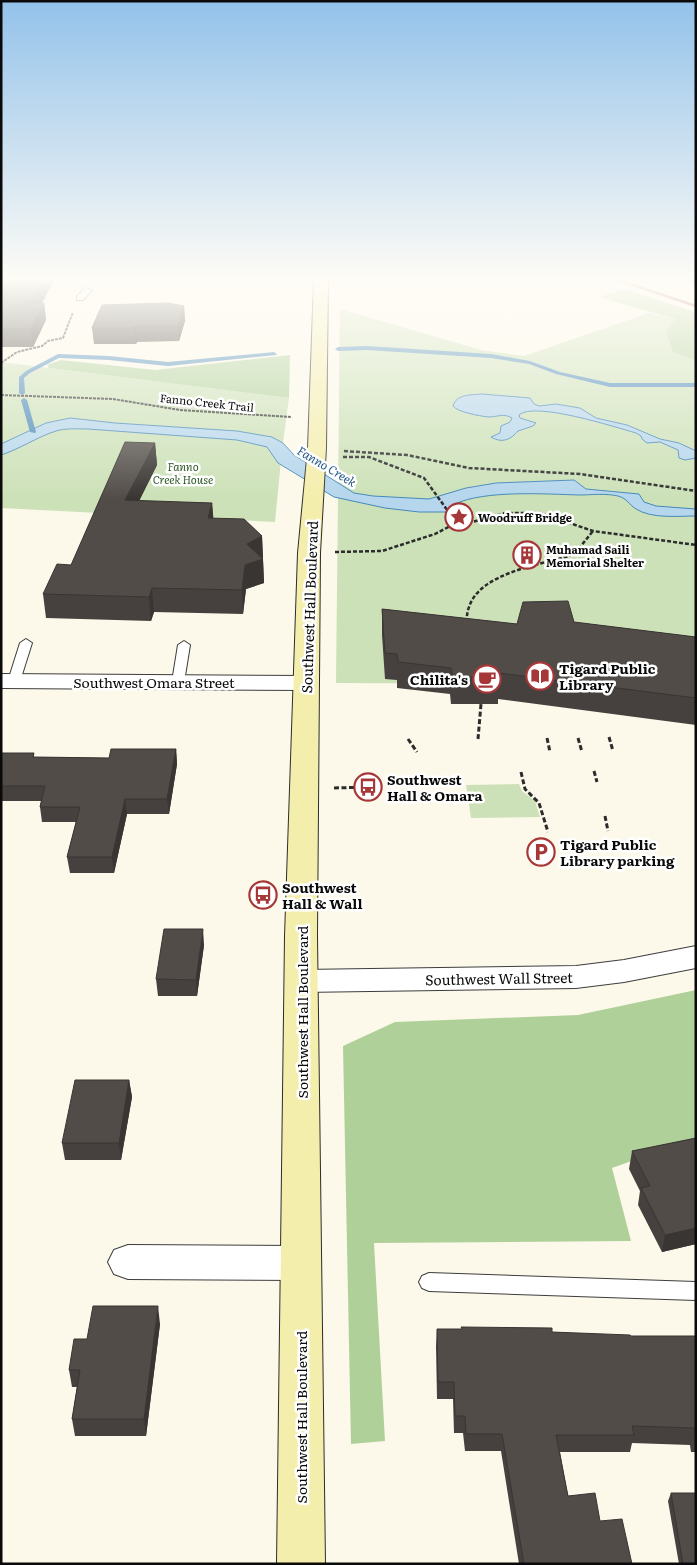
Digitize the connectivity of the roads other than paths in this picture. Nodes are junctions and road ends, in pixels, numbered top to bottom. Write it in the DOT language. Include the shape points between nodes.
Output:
graph roads {
  1 [pos="319,353"];
  2 [pos="26,643"];
  3 [pos="184,645"];
  4 [pos="8,681"];
  5 [pos="178,682"];
  6 [pos="306,683"];
  7 [pos="696,957"];
  8 [pos="301,981"];
  9 [pos="128,1262"];
  10 [pos="301,1263"];
  11 [pos="429,1282"];
  12 [pos="696,1291"];
  13 [pos="301,1564"];
  1 -- 6 [label="main road, Southwest Hall Boulevard"];
  2 -- 4 [label="lane"];
  3 -- 5 [label="lane"];
  4 -- 5 [label="street, Southwest Omara Street"];
  5 -- 6 [label="street, Southwest Omara Street"];
  6 -- 8 [label="main road, Southwest Hall Boulevard"];
  7 -- 8 [label="street, Southwest Wall Street" via="576,977"];
  8 -- 10 [label="main road, Southwest Hall Boulevard"];
  9 -- 10 [label="street"];
  10 -- 13 [label="main road, Southwest Hall Boulevard"];
  11 -- 12 [label="lane"];
}
